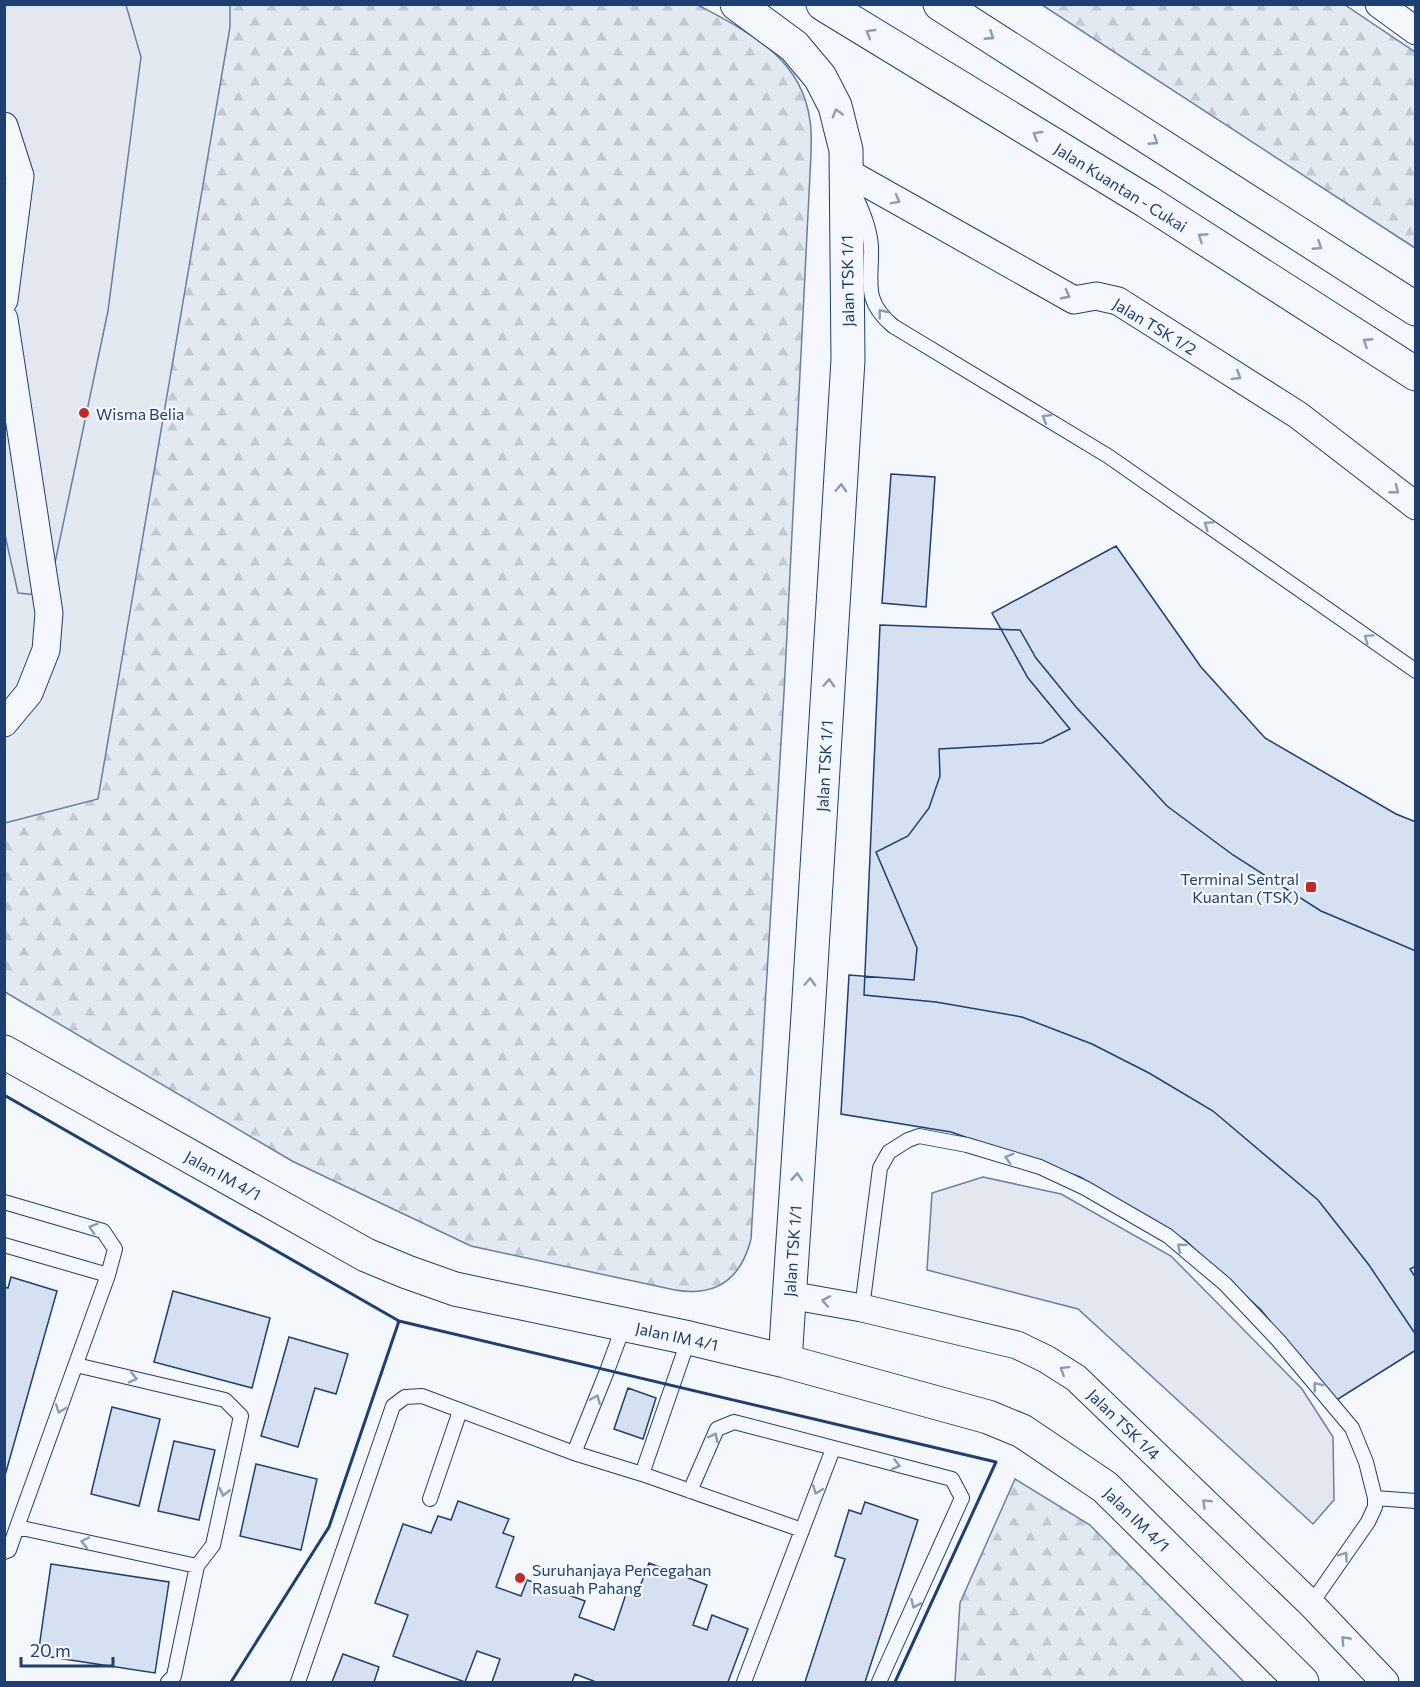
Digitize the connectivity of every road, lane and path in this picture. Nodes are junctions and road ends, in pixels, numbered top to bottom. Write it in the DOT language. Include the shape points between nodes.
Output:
graph roads {
  1 [pos="737,4"];
  2 [pos="823,4"];
  3 [pos="940,4"];
  4 [pos="1379,4"];
  5 [pos="1416,31"];
  6 [pos="4,126"];
  7 [pos="845,171"];
  8 [pos="4,300"];
  9 [pos="1416,309"];
  10 [pos="4,319"];
  11 [pos="1416,374"];
  12 [pos="1416,506"];
  13 [pos="1416,671"];
  14 [pos="17,695"];
  15 [pos="4,723"];
  16 [pos="4,1052"];
  17 [pos="4,1202"];
  18 [pos="4,1245"];
  19 [pos="108,1275"];
  20 [pos="789,1295"];
  21 [pos="862,1308"];
  22 [pos="624,1325"];
  23 [pos="689,1338"];
  24 [pos="785,1361"];
  25 [pos="76,1365"];
  26 [pos="460,1411"];
  27 [pos="833,1449"];
  28 [pos="574,1453"];
  29 [pos="642,1474"];
  30 [pos="690,1491"];
  31 [pos="1375,1498"];
  32 [pos="430,1499"];
  33 [pos="1416,1501"];
  34 [pos="17,1527"];
  35 [pos="802,1530"];
  36 [pos="4,1552"];
  37 [pos="197,1566"];
  38 [pos="1311,1604"];
  39 [pos="168,1683"];
  40 [pos="298,1683"];
  41 [pos="744,1683"];
  42 [pos="879,1683"];
  43 [pos="1302,1683"];
  44 [pos="1385,1683"];
  7 -- 1 [label="main road, Jalan TSK 1/1, one-way" via="846,150 836,106 820,77 794,46"];
  11 -- 2 [label="main road, Jalan Kuantan - Cukai, one-way" via="1146,201"];
  3 -- 9 [label="main road, one-way"];
  4 -- 5 [label="street"];
  6 -- 8 [label="street" via="20,176"];
  7 -- 12 [label="street, Jalan TSK 1/2, one-way" via="1074,300 1096,296 1118,301 1298,415"];
  13 -- 7 [label="lane, one-way" via="1108,456 882,316 869,287 871,246 867,222"];
  20 -- 7 [label="main road, Jalan TSK 1/1, one-way" via="848,360"];
  10 -- 14 [label="street" via="49,613 46,650"];
  14 -- 15 [label="street"];
  16 -- 22 [label="main road, Jalan IM 4/1" via="366,1255 455,1289"];
  19 -- 17 [label="lane, one-way" via="115,1249 103,1231"];
  18 -- 19 [label="lane"];
  19 -- 25 [label="lane"];
  21 -- 20 [label="street, Jalan TSK 1/4, one-way"];
  20 -- 24 [label="main road, Jalan TSK 1/1"];
  31 -- 21 [label="lane, one-way" via="1352,1428 1225,1284 1168,1236 1040,1167 967,1145 919,1136 889,1152 880,1168"];
  38 -- 21 [label="street, Jalan TSK 1/4, one-way" via="1076,1378 1017,1345"];
  22 -- 23 [label="main road, Jalan IM 4/1"];
  28 -- 22 [label="lane, one-way"];
  23 -- 24 [label="main road, Jalan IM 4/1"];
  23 -- 29 [label="lane"];
  24 -- 43 [label="main road, Jalan IM 4/1" via="988,1417 1022,1431 1105,1487"];
  25 -- 34 [label="lane, one-way"];
  25 -- 37 [label="lane, one-way" via="225,1400 241,1416 213,1545"];
  26 -- 28 [label="lane"];
  26 -- 32 [label="lane"];
  26 -- 40 [label="lane" via="422,1396 405,1397 393,1406"];
  30 -- 27 [label="lane, one-way" via="717,1429 734,1422"];
  27 -- 35 [label="lane, one-way"];
  27 -- 42 [label="lane, one-way" via="952,1479 962,1498"];
  28 -- 29 [label="lane"];
  29 -- 30 [label="lane"];
  30 -- 35 [label="lane"];
  31 -- 33 [label="lane"];
  38 -- 31 [label="lane, one-way" via="1368,1522"];
  34 -- 36 [label="lane" via="9,1550"];
  37 -- 34 [label="lane, one-way"];
  35 -- 41 [label="lane"];
  37 -- 39 [label="lane" via="174,1676"];
  44 -- 38 [label="street, Jalan TSK 1/4, one-way"];
}
